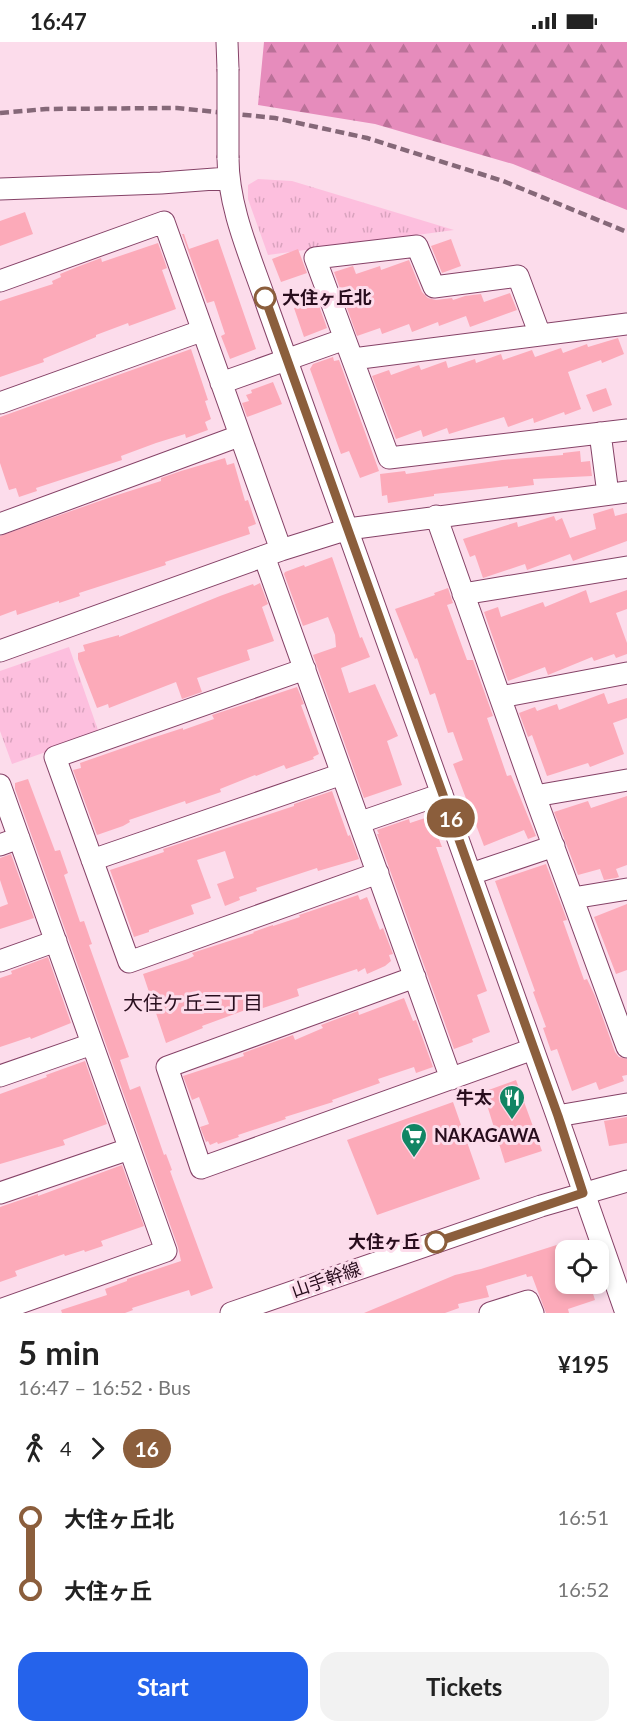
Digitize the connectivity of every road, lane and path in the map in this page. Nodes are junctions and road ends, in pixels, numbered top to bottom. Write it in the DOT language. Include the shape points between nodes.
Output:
graph roads {
  1 [pos="227,42"];
  2 [pos="228,168"];
  3 [pos="0,189"];
  4 [pos="0,281"];
  5 [pos="627,324"];
  6 [pos="201,331"];
  7 [pos="540,335"];
  8 [pos="349,349"];
  9 [pos="286,359"];
  10 [pos="221,383"];
  11 [pos="0,403"];
  12 [pos="627,430"];
  13 [pos="600,434"];
  14 [pos="239,436"];
  15 [pos="618,493"];
  16 [pos="436,516"];
  17 [pos="0,524"];
  18 [pos="348,529"];
  19 [pos="273,553"];
  20 [pos="627,567"];
  21 [pos="463,594"];
  22 [pos="0,651"];
  23 [pos="305,669"];
  24 [pos="627,673"];
  25 [pos="501,697"];
  26 [pos="342,774"];
  27 [pos="627,780"];
  28 [pos="0,785"];
  29 [pos="442,794"];
  30 [pos="535,796"];
  31 [pos="361,822"];
  32 [pos="9,842"];
  33 [pos="554,846"];
  34 [pos="92,860"];
  35 [pos="378,873"];
  36 [pos="471,874"];
  37 [pos="627,889"];
  38 [pos="573,898"];
  39 [pos="56,941"];
  40 [pos="0,961"];
  41 [pos="415,977"];
  42 [pos="618,995"];
  43 [pos="92,1044"];
  44 [pos="627,1047"];
  45 [pos="533,1050"];
  46 [pos="0,1076"];
  47 [pos="451,1079"];
  48 [pos="627,1104"];
  49 [pos="558,1116"];
  50 [pos="129,1149"];
  51 [pos="627,1181"];
  52 [pos="0,1193"];
  53 [pos="583,1193"];
  54 [pos="619,1272"];
  55 [pos="0,1310"];
  56 [pos="231,1313"];
  57 [pos="490,1313"];
  58 [pos="533,1313"];
  59 [pos="626,1313"];
  1 -- 2 [label="street, bridge"];
  2 -- 3 [label="street" via="161,183"];
  2 -- 9 [label="street" via="237,215"];
  4 -- 6 [label="street" via="164,222"];
  5 -- 7 [label="street"];
  6 -- 10 [label="street"];
  6 -- 11 [label="street"];
  7 -- 8 [label="street"];
  7 -- 8 [label="street" via="518,276 434,287 417,246 315,258"];
  8 -- 9 [label="street"];
  8 -- 13 [label="street" via="389,458"];
  9 -- 10 [label="street"];
  9 -- 18 [label="street"];
  10 -- 14 [label="street"];
  12 -- 13 [label="street"];
  13 -- 15 [label="street"];
  14 -- 17 [label="street"];
  14 -- 19 [label="street"];
  15 -- 16 [label="street"];
  16 -- 18 [label="street"];
  16 -- 21 [label="street"];
  18 -- 19 [label="street"];
  18 -- 29 [label="street"];
  19 -- 22 [label="street"];
  19 -- 23 [label="street"];
  20 -- 21 [label="street"];
  21 -- 25 [label="street"];
  23 -- 26 [label="street"];
  23 -- 34 [label="street" via="55,757"];
  24 -- 25 [label="street"];
  25 -- 30 [label="street"];
  26 -- 31 [label="street"];
  26 -- 34 [label="street"];
  27 -- 30 [label="street"];
  28 -- 32 [label="street"];
  29 -- 31 [label="street"];
  29 -- 36 [label="street"];
  30 -- 33 [label="street"];
  31 -- 35 [label="street"];
  32 -- 39 [label="street"];
  33 -- 36 [label="street"];
  33 -- 38 [label="street"];
  34 -- 35 [label="street" via="129,962"];
  35 -- 41 [label="street"];
  36 -- 45 [label="street"];
  37 -- 38 [label="street"];
  38 -- 42 [label="street"];
  39 -- 40 [label="street"];
  39 -- 43 [label="street"];
  41 -- 47 [label="street"];
  41 -- 47 [label="street" via="167,1067 201,1168"];
  42 -- 44 [label="street"];
  43 -- 46 [label="street"];
  43 -- 50 [label="street"];
  45 -- 47 [label="street"];
  45 -- 49 [label="street"];
  48 -- 49 [label="street"];
  49 -- 53 [label="street"];
  50 -- 52 [label="street"];
  50 -- 55 [label="street" via="166,1251"];
  51 -- 53 [label="street, 山手幹線"];
  53 -- 54 [label="street"];
  53 -- 56 [label="street, 山手幹線"];
  54 -- 59 [label="street"];
  57 -- 58 [label="street" via="528,1301"];
}
